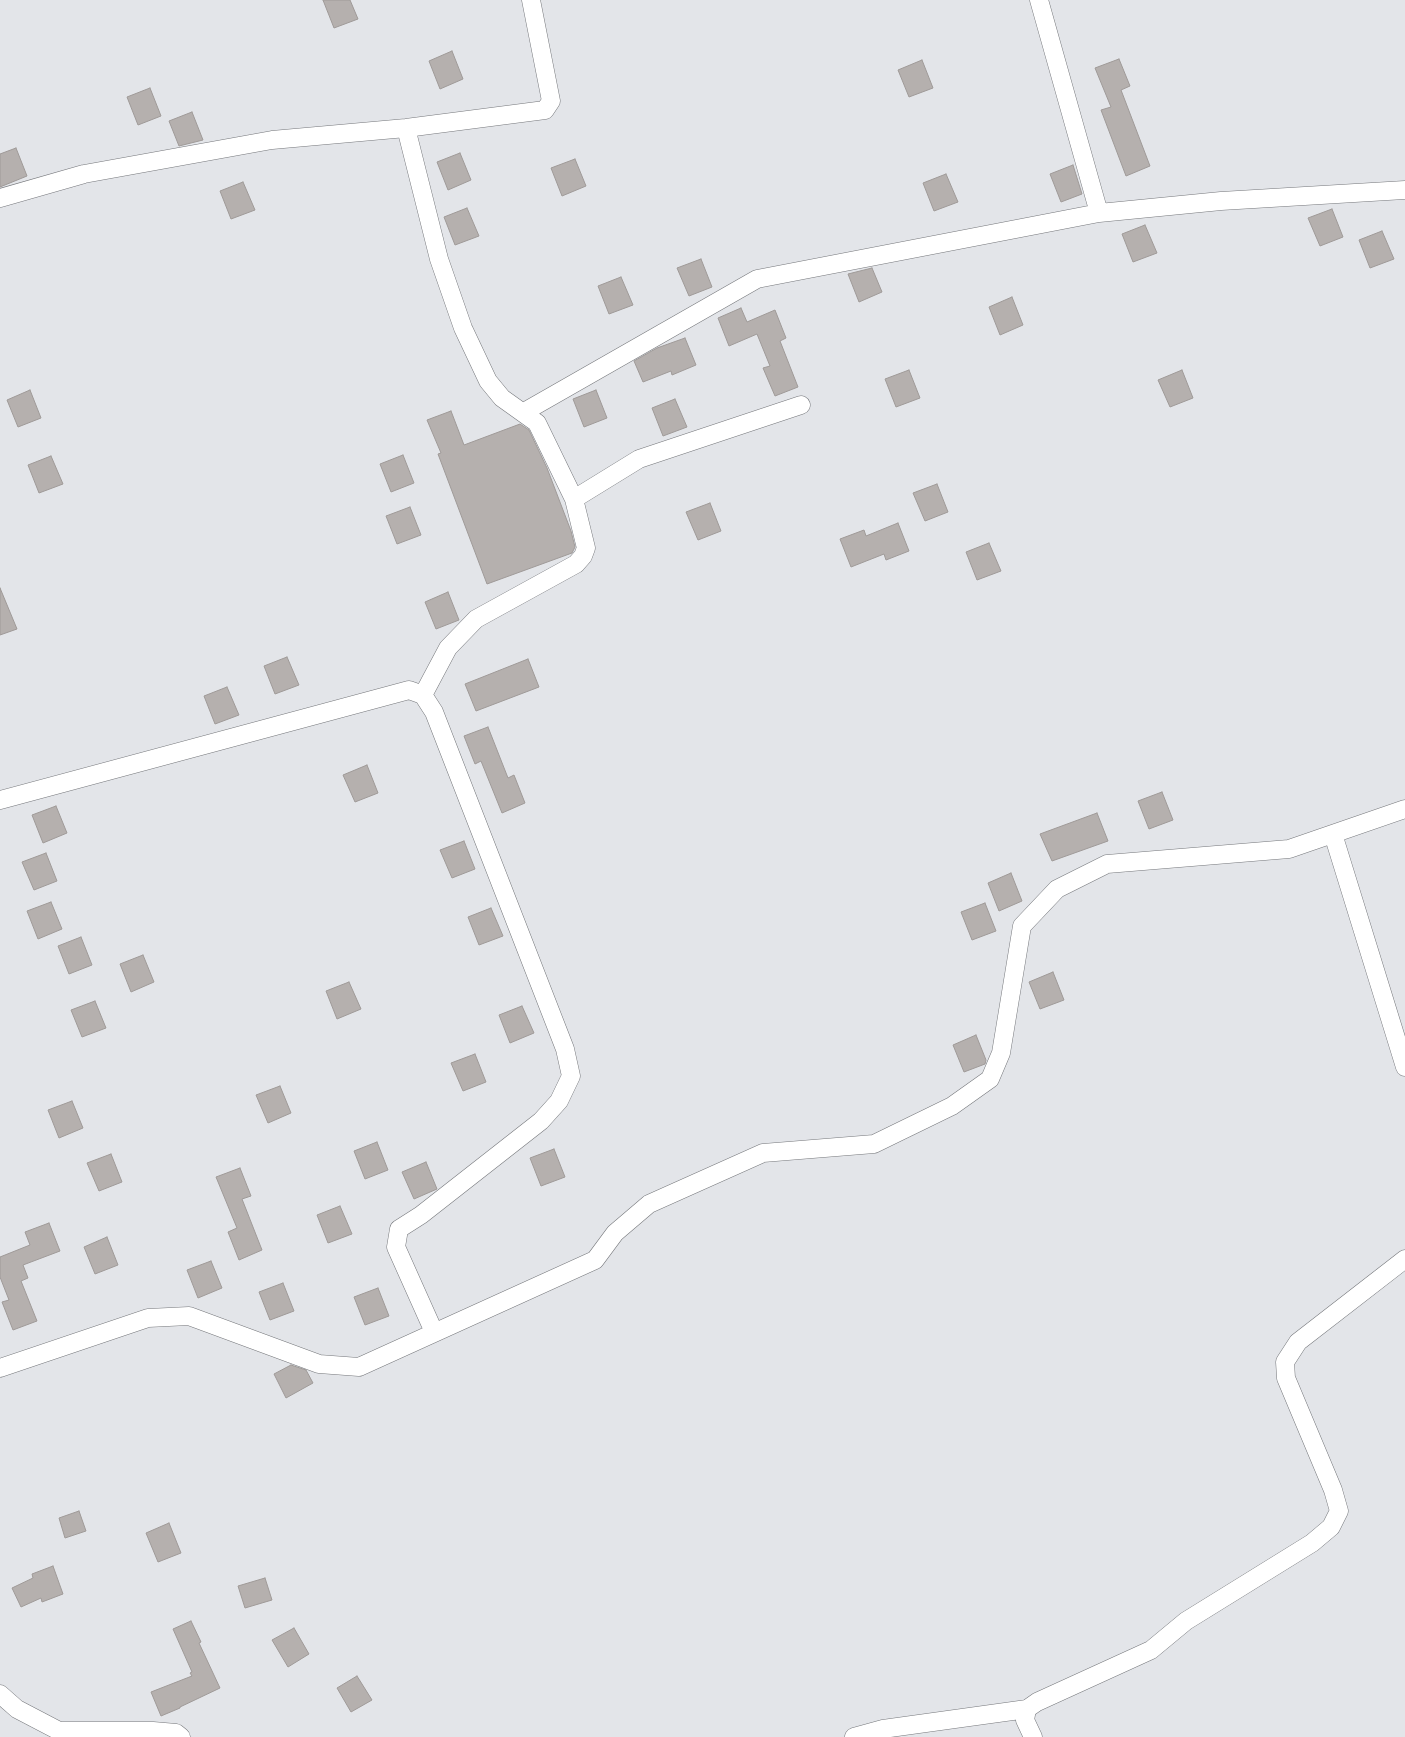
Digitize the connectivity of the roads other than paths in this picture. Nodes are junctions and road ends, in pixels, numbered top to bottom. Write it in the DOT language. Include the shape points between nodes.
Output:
graph roads {
  1 [pos="531,0"];
  2 [pos="1039,0"];
  3 [pos="406,128"];
  4 [pos="1405,190"];
  5 [pos="0,198"];
  6 [pos="1100,213"];
  7 [pos="801,405"];
  8 [pos="524,412"];
  9 [pos="574,500"];
  10 [pos="423,695"];
  11 [pos="0,800"];
  12 [pos="1405,809"];
  13 [pos="1333,834"];
  14 [pos="1405,1067"];
  15 [pos="1405,1259"];
  16 [pos="434,1332"];
  17 [pos="0,1368"];
  18 [pos="0,1694"];
  19 [pos="1027,1709"];
  20 [pos="181,1737"];
  21 [pos="854,1737"];
  22 [pos="1033,1737"];
  1 -- 3 [label="street" via="551,101 544,110"];
  2 -- 6 [label="street"];
  3 -- 5 [label="street" via="272,140 84,174"];
  3 -- 8 [label="street" via="439,259 463,328 488,381 502,398"];
  4 -- 6 [label="street" via="1221,201"];
  6 -- 8 [label="street" via="757,278"];
  7 -- 9 [label="street" via="639,459"];
  8 -- 9 [label="street" via="537,423"];
  9 -- 10 [label="street" via="586,548 583,556 576,564 476,619 448,648"];
  10 -- 11 [label="street" via="409,690"];
  10 -- 16 [label="street" via="434,712 562,1040 571,1076 559,1101 541,1121 399,1229 396,1247"];
  12 -- 13 [label="street"];
  13 -- 14 [label="street"];
  13 -- 16 [label="street" via="1289,849 1107,864 1057,889 1022,926 1001,1052 990,1079 975,1090 952,1106 874,1144 763,1153 649,1204 615,1233 595,1260"];
  15 -- 19 [label="street" via="1298,1342 1285,1362 1286,1378 1340,1511 1332,1528 1186,1621 1151,1650"];
  16 -- 17 [label="street" via="359,1366 319,1364 189,1316 148,1318"];
  18 -- 20 [label="street" via="17,1708 59,1731 153,1731 176,1733"];
  19 -- 21 [label="street"];
  19 -- 22 [label="street" via="1025,1720"];
}
